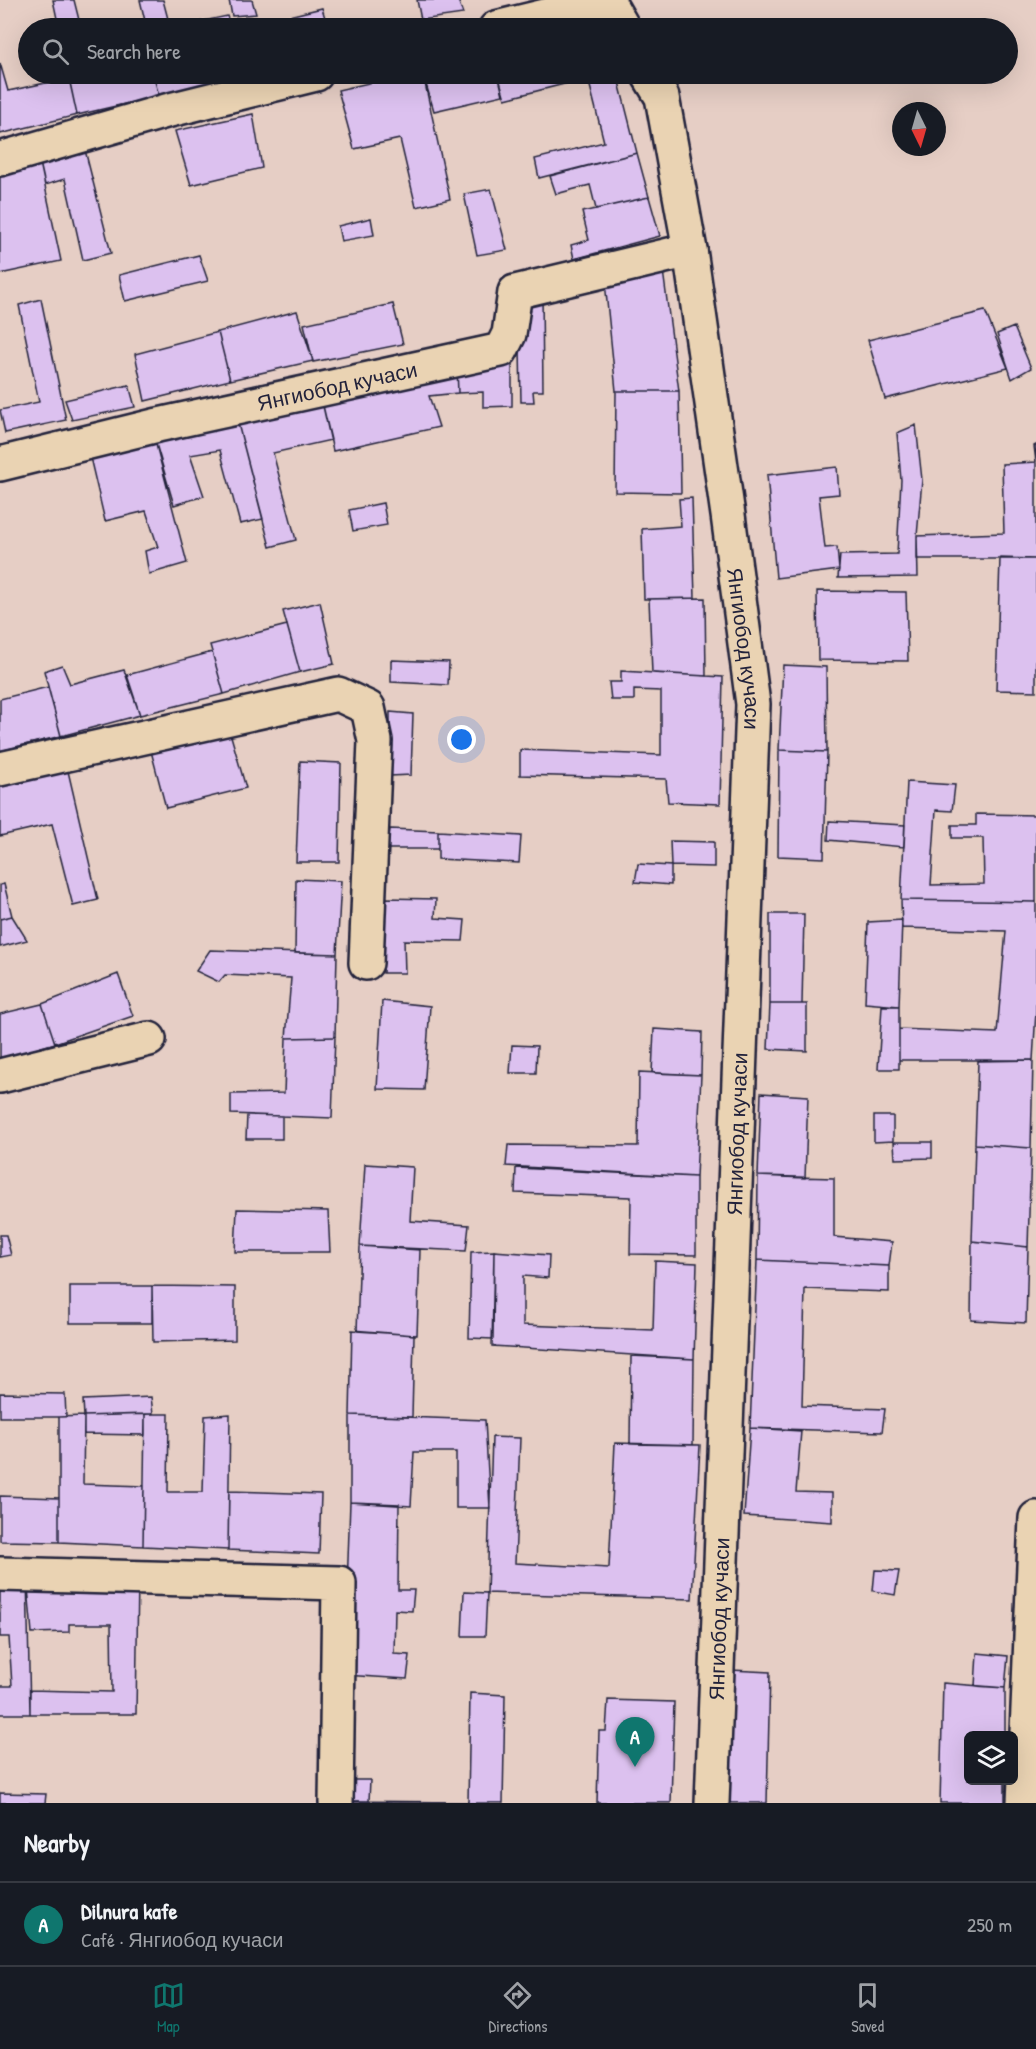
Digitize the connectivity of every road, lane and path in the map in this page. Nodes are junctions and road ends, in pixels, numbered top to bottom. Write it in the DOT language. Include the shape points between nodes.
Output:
graph roads {
  1 [pos="607,0"];
  2 [pos="536,18"];
  3 [pos="617,18"];
  4 [pos="275,84"];
  5 [pos="654,84"];
  6 [pos="0,159"];
  7 [pos="690,250"];
  8 [pos="0,464"];
  9 [pos="0,769"];
  10 [pos="366,963"];
  11 [pos="149,1039"];
  12 [pos="0,1076"];
  13 [pos="1036,1518"];
  14 [pos="0,1574"];
  15 [pos="336,1803"];
  16 [pos="712,1803"];
  17 [pos="1024,1803"];
  1 -- 2 [label="street"];
  1 -- 3 [label="street"];
  4 -- 6 [label="street"];
  5 -- 7 [label="street" via="662,98"];
  7 -- 8 [label="street, Янгиобод кучаси" via="515,292 509,334 501,350"];
  7 -- 16 [label="street, Янгиобод кучаси" via="753,704"];
  9 -- 10 [label="street" via="338,694 368,708 375,741"];
  11 -- 12 [label="street"];
  13 -- 17 [label="street"];
  14 -- 15 [label="street" via="339,1582"];
}
